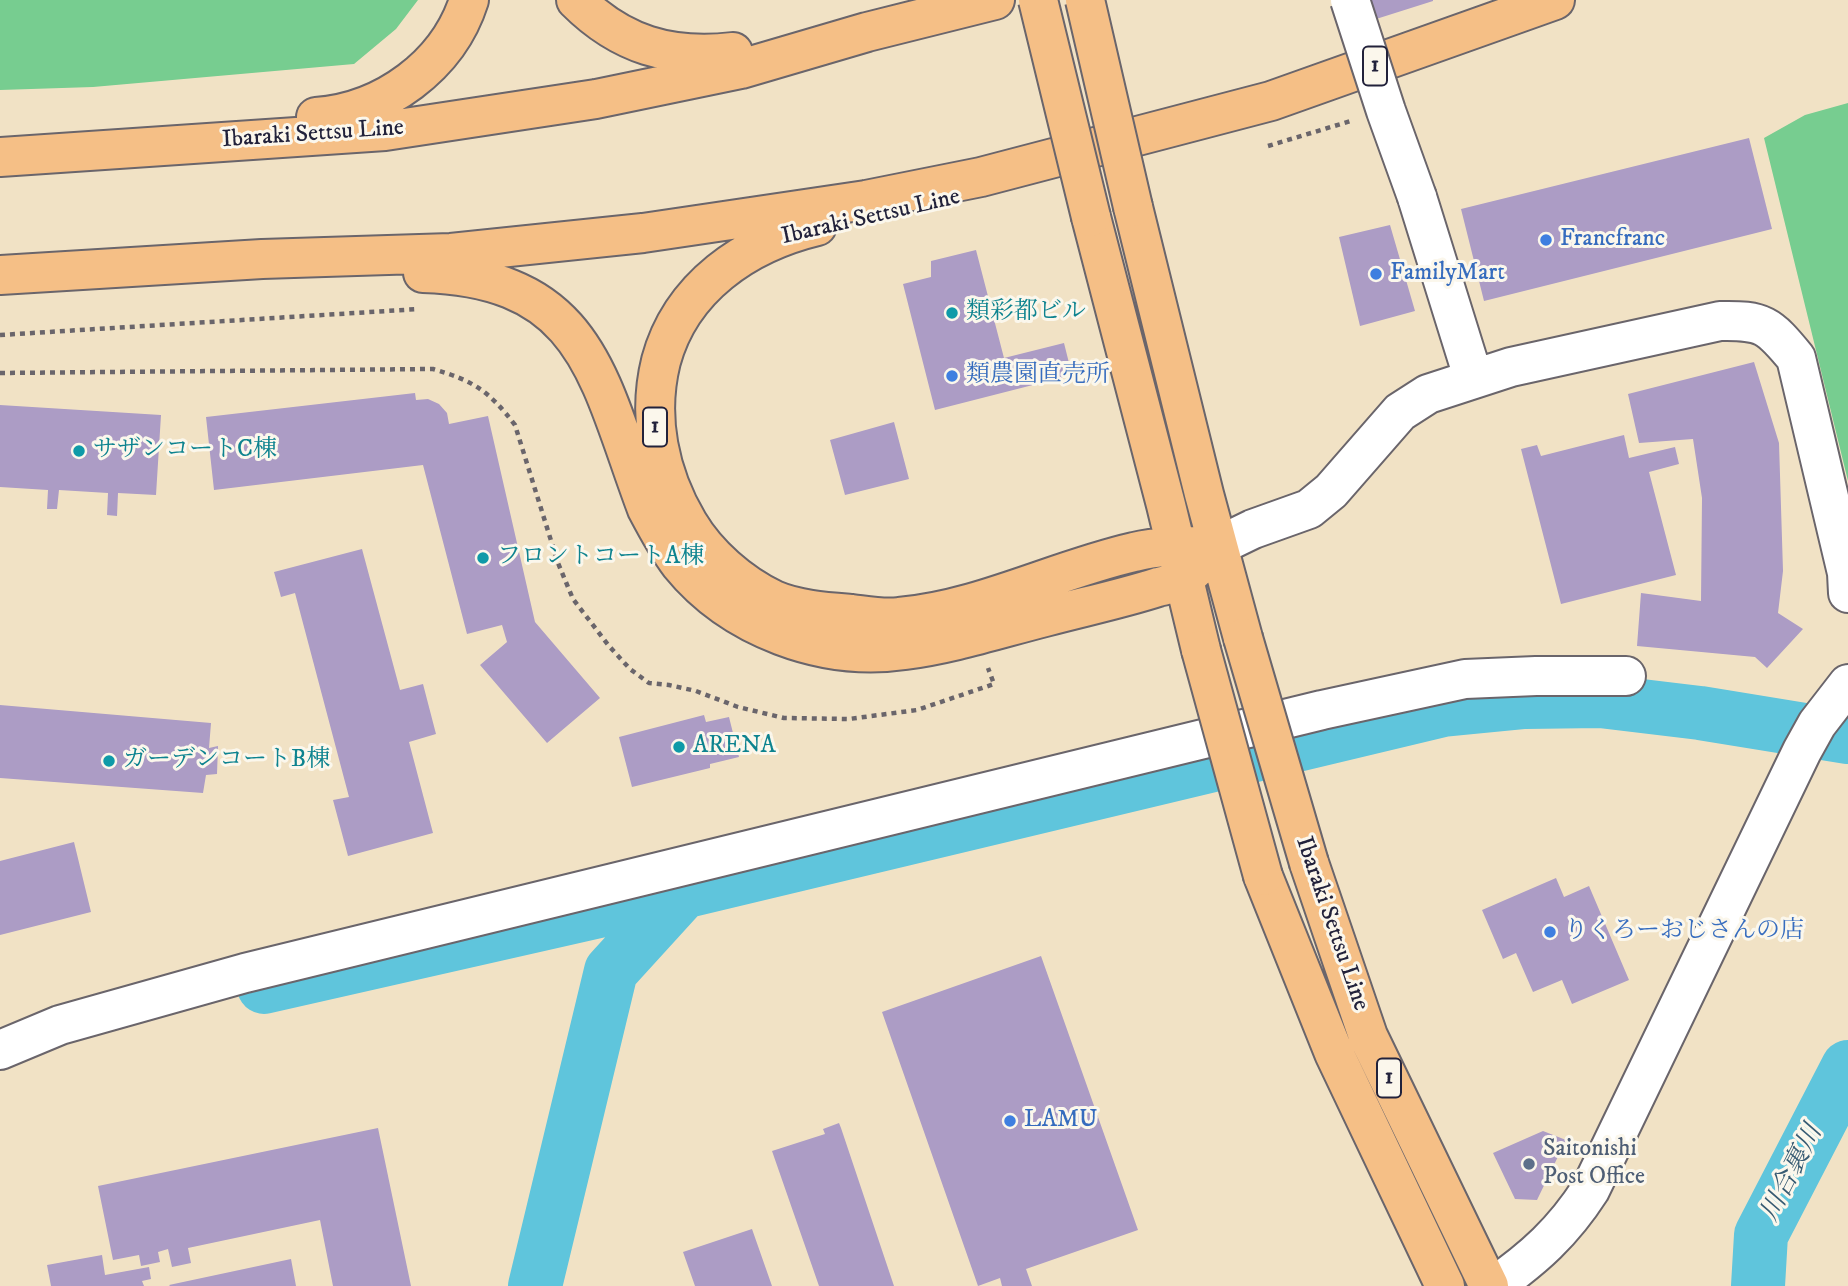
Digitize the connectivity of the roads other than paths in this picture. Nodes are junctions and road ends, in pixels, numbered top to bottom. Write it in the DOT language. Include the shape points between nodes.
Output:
graph roads {
  1 [pos="469,0"];
  2 [pos="576,0"];
  3 [pos="995,0"];
  4 [pos="1038,0"];
  5 [pos="1085,0"];
  6 [pos="1350,0"];
  7 [pos="1555,0"];
  8 [pos="867,32"];
  9 [pos="1193,123"];
  10 [pos="0,144"];
  11 [pos="0,157"];
  12 [pos="262,259"];
  13 [pos="0,275"];
  14 [pos="1469,364"];
  15 [pos="1218,545"];
  16 [pos="1179,563"];
  17 [pos="1848,593"];
  18 [pos="1626,676"];
  19 [pos="1844,689"];
  20 [pos="0,1050"];
  21 [pos="1445,1286"];
  22 [pos="1492,1286"];
  1 -- 10 [label="main road, Ibaraki Settsu Line" via="454,34 418,75 384,98 337,116"];
  2 -- 8 [label="main road, Ibaraki Settsu Line" via="616,32 676,53 734,52"];
  3 -- 8 [label="main road, Ibaraki Settsu Line"];
  4 -- 16 [label="main road, Ibaraki Settsu Line / 1, bridge"];
  5 -- 15 [label="main road, Ibaraki Settsu Line / 1, bridge"];
  6 -- 14 [label="street, bridge"];
  7 -- 9 [label="main road, Ibaraki Settsu Line / 1" via="1271,101"];
  8 -- 11 [label="main road, Ibaraki Settsu Line" via="741,69 439,124"];
  9 -- 12 [label="main road, Ibaraki Settsu Line / 1" via="981,177 743,219 451,253"];
  9 -- 16 [label="main road, Ibaraki Settsu Line / 1" via="1100,162 1037,180 813,227 759,247 715,275 679,316 664,352 654,408 666,473 692,529 732,572 776,601 817,611 899,618 967,604 1134,552"];
  12 -- 13 [label="main road, Ibaraki Settsu Line / 1"];
  12 -- 16 [label="main road, Ibaraki Settsu Line / 1" via="332,274 467,276 507,286 546,308 575,338 597,376 647,509 666,544 697,582 720,601 752,622 803,643 846,651 904,650 978,634"];
  15 -- 16 [label="main road, Ibaraki Settsu Line / 1"];
  15 -- 17 [label="street" via="1309,509 1331,491 1400,412 1428,394 1511,367 1720,321 1748,320 1775,332 1796,358"];
  15 -- 22 [label="main road, Ibaraki Settsu Line / 1, bridge" via="1309,863 1368,1035"];
  16 -- 21 [label="main road, Ibaraki Settsu Line / 1, bridge" via="1264,876 1334,1053"];
  18 -- 20 [label="street" via="1465,679 1322,710 245,972 60,1025"];
  19 -- 22 [label="street" via="1813,729 1789,776 1590,1190 1570,1220 1532,1259"];
}
